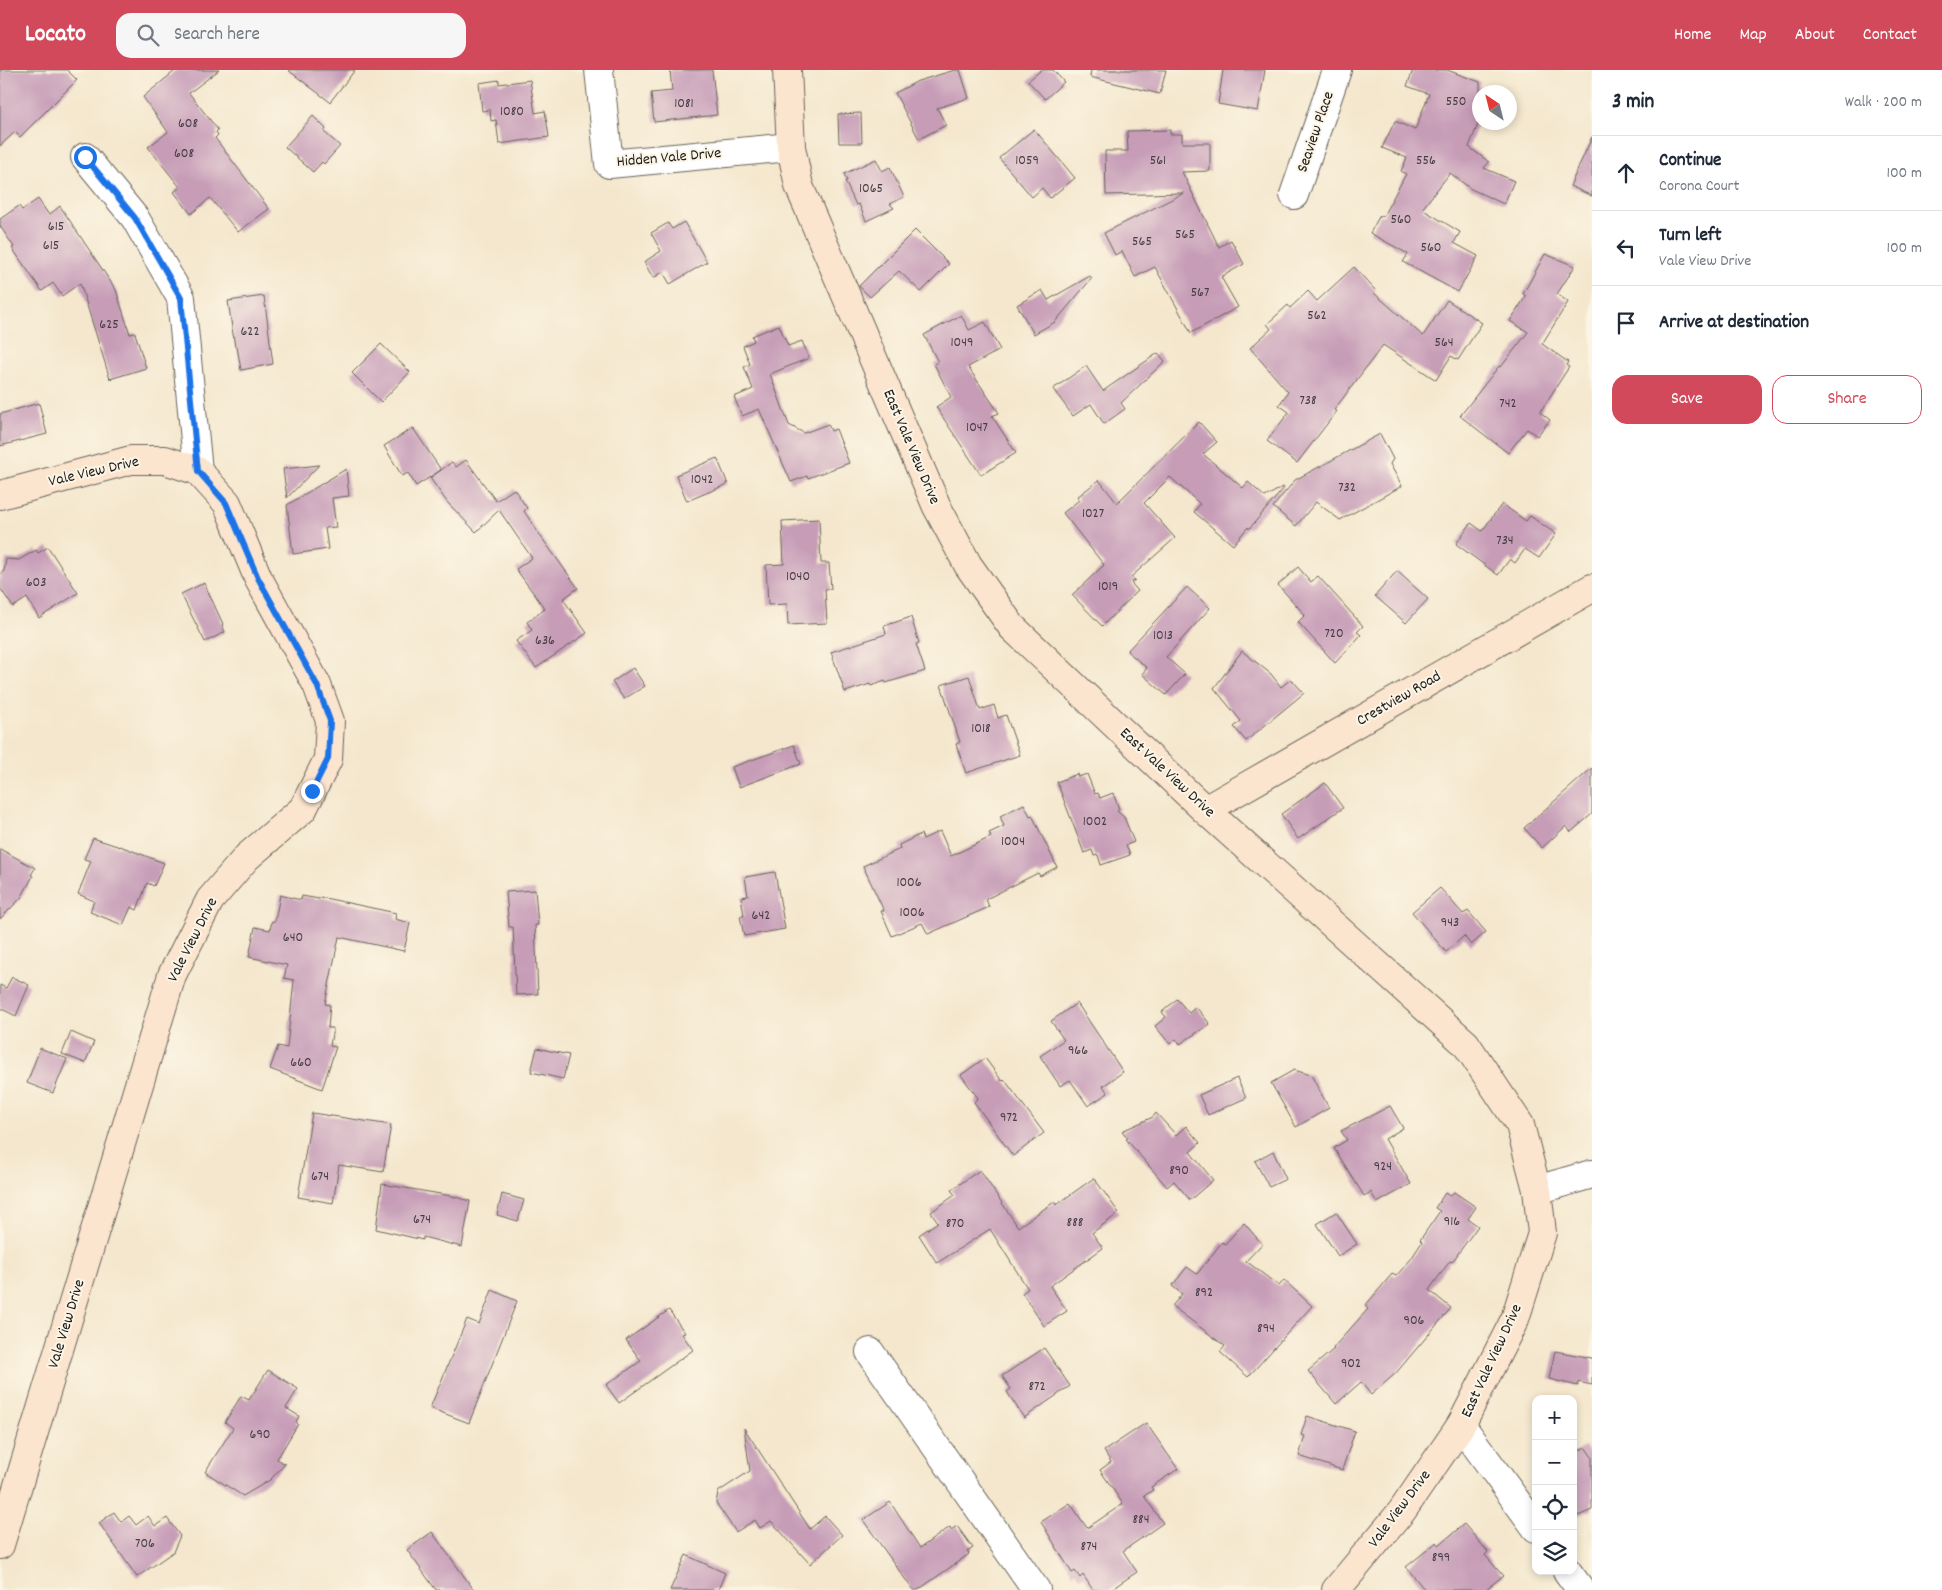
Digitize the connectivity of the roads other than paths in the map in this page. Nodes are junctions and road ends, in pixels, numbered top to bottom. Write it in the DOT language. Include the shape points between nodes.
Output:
graph roads {
  1 [pos="599,70"];
  2 [pos="787,70"];
  3 [pos="1337,70"];
  4 [pos="791,147"];
  5 [pos="85,157"];
  6 [pos="1294,195"];
  7 [pos="198,471"];
  8 [pos="0,495"];
  9 [pos="1592,588"];
  10 [pos="1205,810"];
  11 [pos="1592,1174"];
  12 [pos="1537,1190"];
  13 [pos="870,1352"];
  14 [pos="1461,1425"];
  15 [pos="1532,1523"];
  16 [pos="0,1545"];
  17 [pos="1571,1575"];
  18 [pos="1036,1590"];
  19 [pos="1336,1590"];
  20 [pos="1581,1590"];
  1 -- 4 [label="street, Hidden Vale Drive" via="609,164"];
  2 -- 4 [label="street, East Vale View Drive"];
  3 -- 6 [label="street, Seaview Place"];
  4 -- 10 [label="street, East Vale View Drive" via="799,186 937,506 968,565 1012,627"];
  5 -- 7 [label="street" via="135,218 181,298"];
  7 -- 8 [label="street, Vale View Drive" via="166,460 131,460"];
  7 -- 16 [label="street, Vale View Drive" via="226,503 258,578 317,685 330,721 328,759 303,809 247,858 210,900 172,975"];
  9 -- 10 [label="street, Crestview Road"];
  10 -- 12 [label="street, East Vale View Drive" via="1466,1044 1520,1125"];
  11 -- 12 [label="street"];
  12 -- 14 [label="street, East Vale View Drive" via="1542,1233 1515,1319"];
  13 -- 18 [label="street"];
  14 -- 15 [label="street"];
  14 -- 19 [label="street, Vale View Drive" via="1402,1511"];
  17 -- 20 [label="street"];
}
